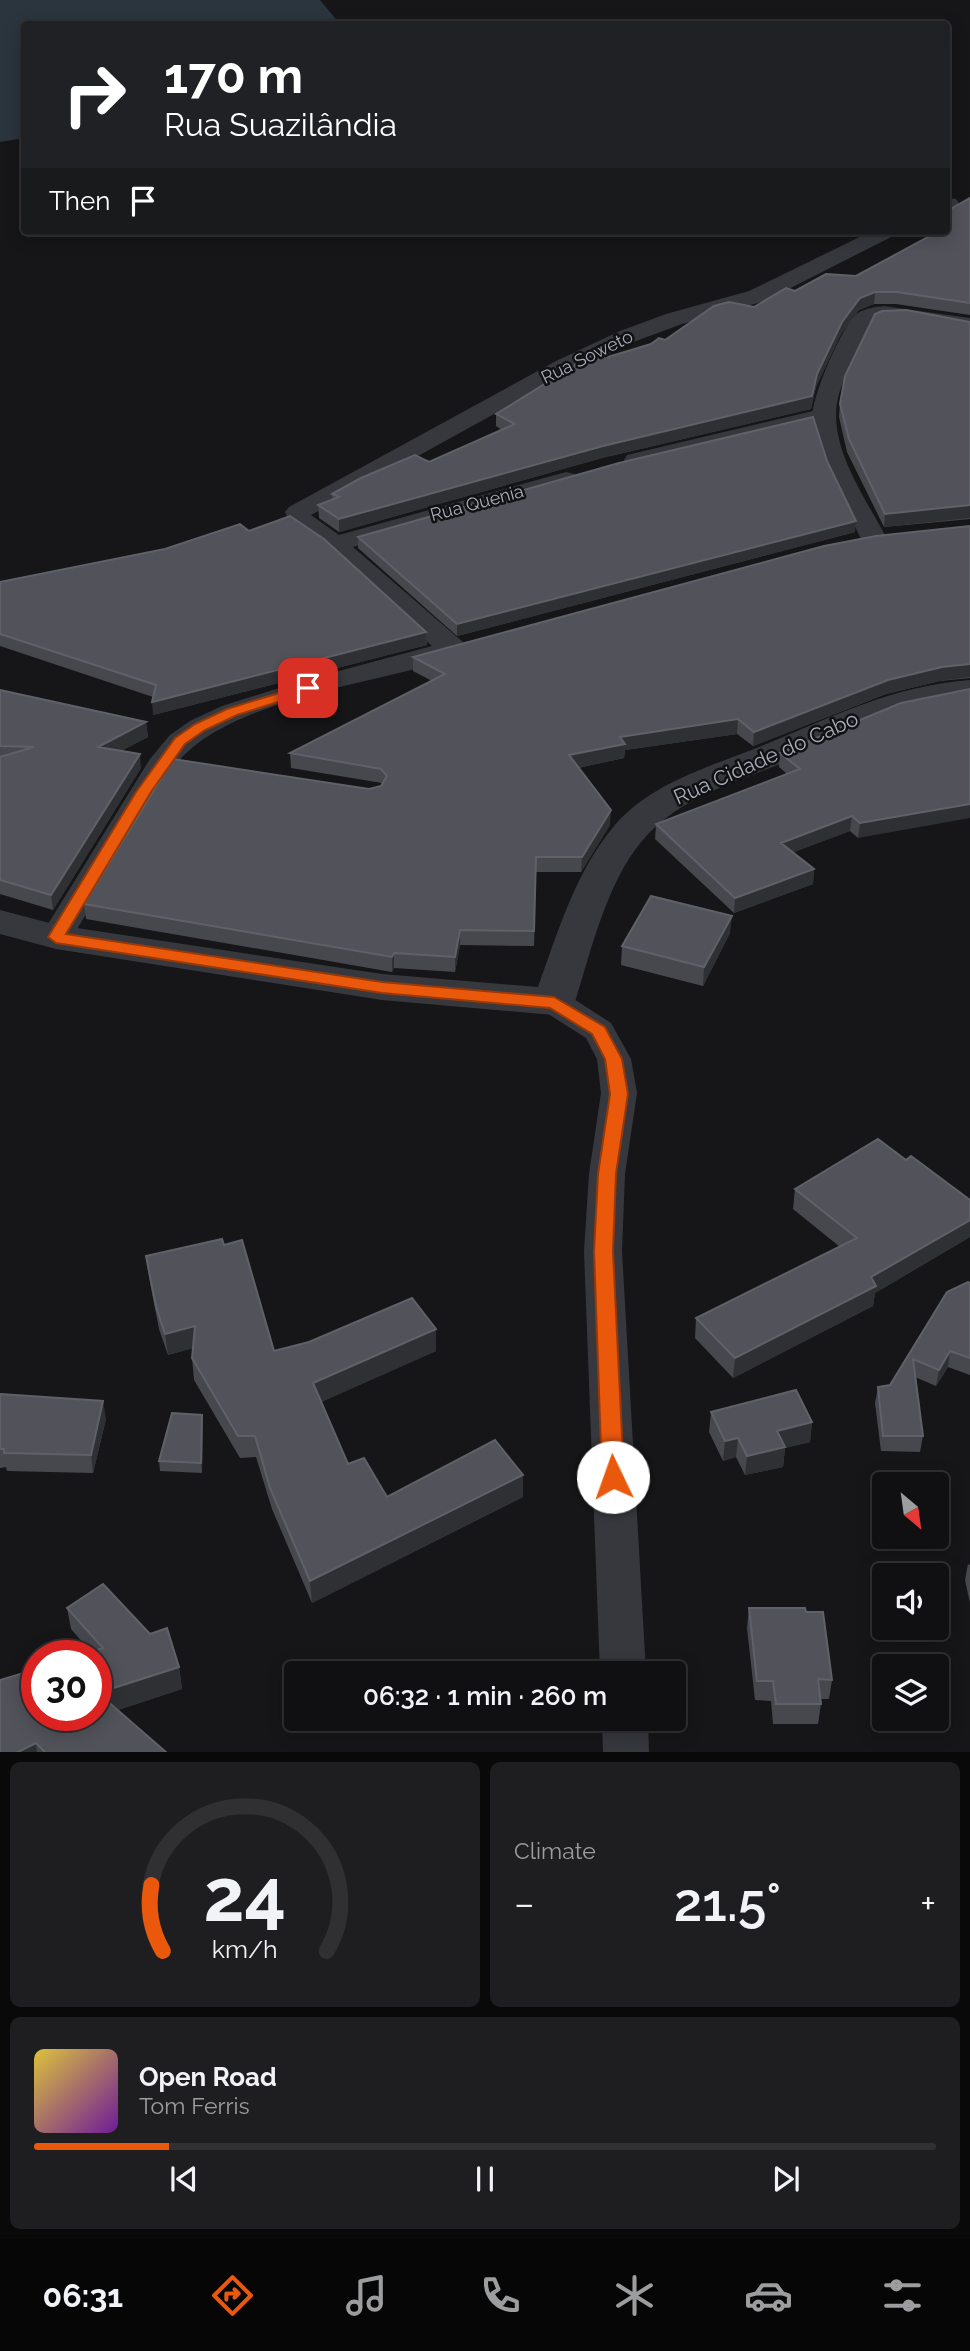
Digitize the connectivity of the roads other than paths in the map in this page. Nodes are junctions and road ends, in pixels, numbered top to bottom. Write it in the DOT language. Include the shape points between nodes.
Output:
graph roads {
  1 [pos="879,235"];
  2 [pos="970,325"];
  3 [pos="824,416"];
  4 [pos="612,466"];
  5 [pos="586,473"];
  6 [pos="876,540"];
  7 [pos="335,544"];
  8 [pos="970,690"];
  9 [pos="0,922"];
  10 [pos="56,937"];
  11 [pos="554,1002"];
  12 [pos="621,1661"];
  13 [pos="625,1731"];
  14 [pos="626,1752"];
  1 -- 7 [label="street, Rua Soweto" via="757,296 674,319 564,366 298,512 299,519"];
  2 -- 3 [label="street" via="891,314 866,317 837,373"];
  3 -- 4 [label="street"];
  3 -- 6 [label="street" via="827,441"];
  5 -- 7 [label="street, Rua Quenia"];
  7 -- 10 [label="street" via="465,646 232,712 180,741 178,761"];
  8 -- 11 [label="street, Rua Cidade do Cabo" via="892,704 695,787 654,809 628,832 604,873"];
  9 -- 10 [label="street"];
  10 -- 11 [label="street" via="382,987"];
  11 -- 12 [label="street" via="599,1031 614,1059 619,1094 607,1174 603,1251"];
  13 -- 14 [label="street"];
}
